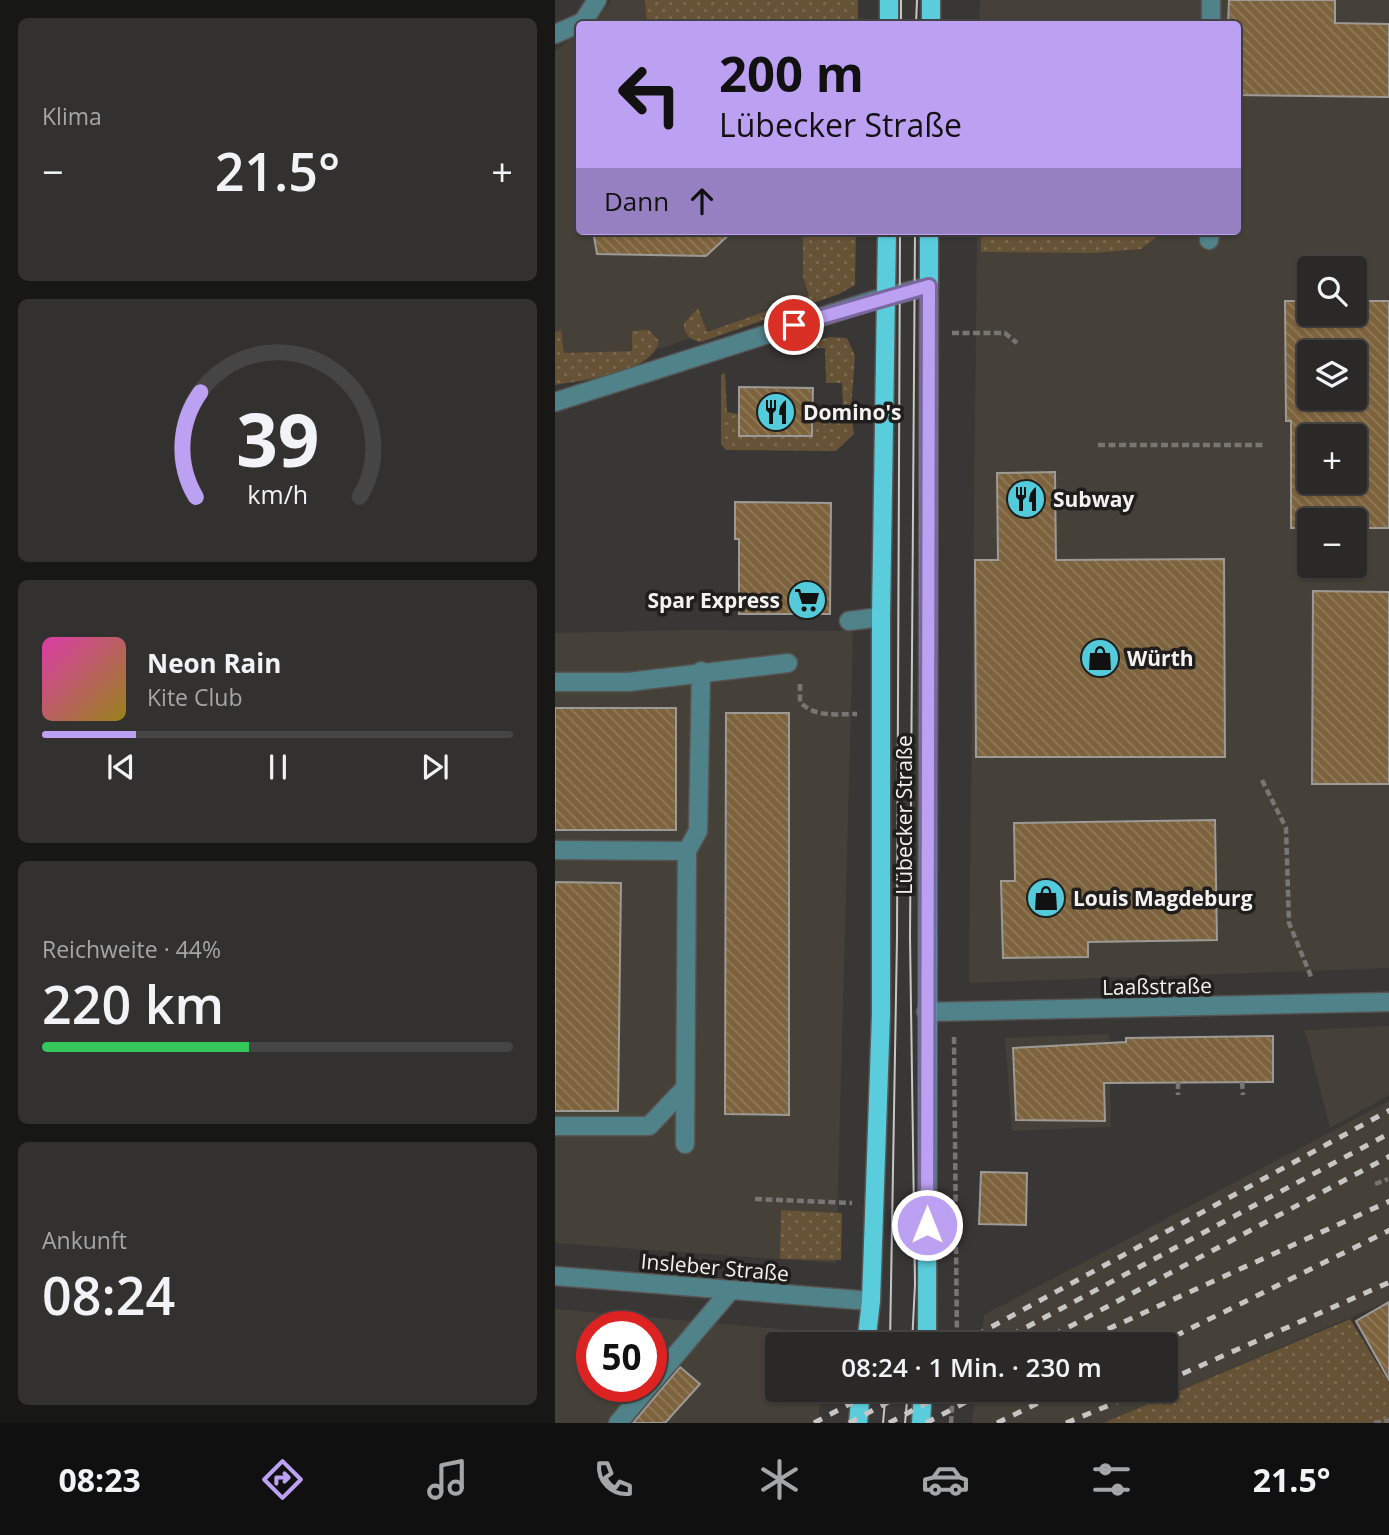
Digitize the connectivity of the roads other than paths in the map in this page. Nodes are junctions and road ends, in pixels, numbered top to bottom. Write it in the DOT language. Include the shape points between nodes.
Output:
graph roads {
  1 [pos="597,0"];
  2 [pos="889,0"];
  3 [pos="931,0"];
  4 [pos="1211,0"];
  5 [pos="584,21"];
  6 [pos="889,21"];
  7 [pos="931,21"];
  8 [pos="1211,21"];
  9 [pos="576,25"];
  10 [pos="555,34"];
  11 [pos="887,235"];
  12 [pos="929,235"];
  13 [pos="929,286"];
  14 [pos="886,296"];
  15 [pos="555,402"];
  16 [pos="881,617"];
  17 [pos="849,621"];
  18 [pos="788,663"];
  19 [pos="701,671"];
  20 [pos="555,682"];
  21 [pos="555,850"];
  22 [pos="687,851"];
  23 [pos="1389,1002"];
  24 [pos="926,1012"];
  25 [pos="685,1087"];
  26 [pos="555,1126"];
  27 [pos="685,1144"];
  28 [pos="555,1276"];
  29 [pos="730,1291"];
  30 [pos="871,1301"];
  31 [pos="867,1332"];
  32 [pos="927,1332"];
  33 [pos="667,1365"];
  34 [pos="636,1402"];
  35 [pos="860,1402"];
  36 [pos="922,1402"];
  37 [pos="618,1423"];
  38 [pos="858,1423"];
  39 [pos="921,1423"];
  1 -- 5 [label="street"];
  2 -- 6 [label="main road"];
  3 -- 7 [label="main road"];
  4 -- 8 [label="street"];
  9 -- 10 [label="street"];
  11 -- 14 [label="main road, Lübecker Straße"];
  12 -- 13 [label="main road, Lübecker Straße"];
  13 -- 14 [label="street"];
  13 -- 24 [label="main road, Lübecker Straße"];
  14 -- 15 [label="street"];
  14 -- 16 [label="main road, Lübecker Straße"];
  16 -- 17 [label="street"];
  16 -- 30 [label="main road, Lübecker Straße" via="881,1014"];
  18 -- 19 [label="street"];
  19 -- 20 [label="street" via="628,682"];
  19 -- 22 [label="street" via="698,831"];
  21 -- 22 [label="street"];
  22 -- 25 [label="street"];
  23 -- 24 [label="street, Laaßstraße"];
  24 -- 32 [label="main road, Lübecker Straße"];
  25 -- 26 [label="street" via="649,1126"];
  25 -- 27 [label="street"];
  28 -- 29 [label="street, Insleber Straße"];
  29 -- 30 [label="street, Insleber Straße"];
  29 -- 33 [label="street"];
  30 -- 31 [label="main road, Lübecker Straße"];
  34 -- 37 [label="street"];
  35 -- 38 [label="main road"];
  36 -- 39 [label="main road"];
}
